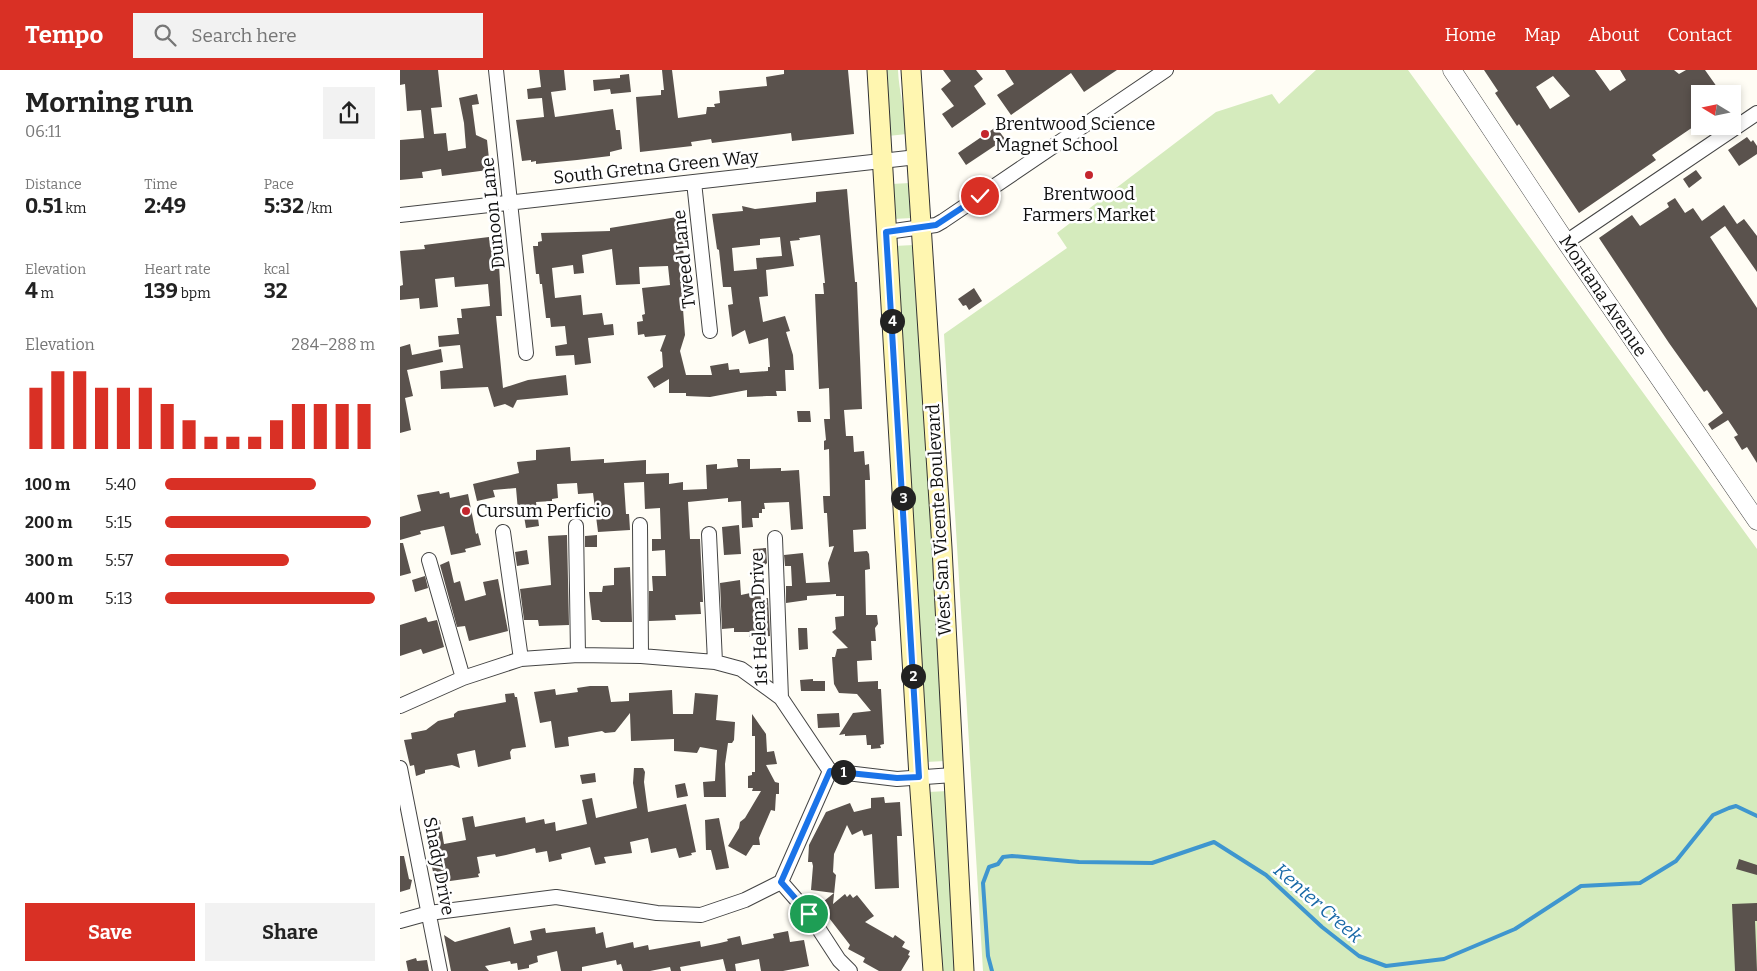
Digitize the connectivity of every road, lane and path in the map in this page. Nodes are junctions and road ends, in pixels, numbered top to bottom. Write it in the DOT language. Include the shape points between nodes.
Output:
graph roads {
  1 [pos="496,70"];
  2 [pos="877,70"];
  3 [pos="911,70"];
  4 [pos="1166,70"];
  5 [pos="1452,70"];
  6 [pos="1757,112"];
  7 [pos="917,157"];
  8 [pos="882,160"];
  9 [pos="694,182"];
  10 [pos="510,202"];
  11 [pos="400,215"];
  12 [pos="921,228"];
  13 [pos="886,232"];
  14 [pos="1566,242"];
  15 [pos="710,331"];
  16 [pos="526,353"];
  17 [pos="1757,522"];
  18 [pos="640,525"];
  19 [pos="576,526"];
  20 [pos="503,532"];
  21 [pos="709,534"];
  22 [pos="775,538"];
  23 [pos="429,560"];
  24 [pos="578,655"];
  25 [pos="641,656"];
  26 [pos="521,659"];
  27 [pos="715,662"];
  28 [pos="462,678"];
  29 [pos="781,698"];
  30 [pos="401,702"];
  31 [pos="400,768"];
  32 [pos="830,771"];
  33 [pos="953,775"];
  34 [pos="919,777"];
  35 [pos="781,882"];
  36 [pos="429,913"];
  37 [pos="400,921"];
  38 [pos="842,966"];
  39 [pos="440,971"];
  40 [pos="850,971"];
  41 [pos="933,971"];
  42 [pos="964,971"];
  1 -- 10 [label="street, Dunoon Lane"];
  2 -- 8 [label="main road, West San Vicente Boulevard"];
  3 -- 7 [label="main road, West San Vicente Boulevard"];
  4 -- 12 [label="street" via="943,221"];
  5 -- 14 [label="street, Montana Avenue"];
  6 -- 14 [label="street"];
  7 -- 8 [label="street, South Gretna Green Way"];
  7 -- 12 [label="main road, West San Vicente Boulevard"];
  8 -- 9 [label="street, South Gretna Green Way"];
  8 -- 13 [label="main road, West San Vicente Boulevard"];
  9 -- 10 [label="street, South Gretna Green Way"];
  9 -- 15 [label="street, Tweed Lane"];
  10 -- 11 [label="street, South Gretna Green Way"];
  10 -- 16 [label="street, Dunoon Lane"];
  12 -- 13 [label="street"];
  12 -- 33 [label="main road, West San Vicente Boulevard"];
  13 -- 34 [label="main road, West San Vicente Boulevard"];
  14 -- 17 [label="street, Montana Avenue"];
  18 -- 25 [label="street"];
  19 -- 24 [label="street"];
  20 -- 26 [label="street"];
  21 -- 27 [label="street"];
  22 -- 29 [label="street, 1st Helena Drive"];
  23 -- 28 [label="street"];
  24 -- 25 [label="street"];
  24 -- 26 [label="street"];
  25 -- 27 [label="street"];
  26 -- 28 [label="street"];
  27 -- 29 [label="street" via="741,669"];
  28 -- 30 [label="street"];
  29 -- 32 [label="street"];
  31 -- 36 [label="street, Shady Drive"];
  32 -- 34 [label="street"];
  32 -- 35 [label="street"];
  33 -- 34 [label="street"];
  33 -- 42 [label="main road, West San Vicente Boulevard"];
  34 -- 41 [label="main road, West San Vicente Boulevard"];
  35 -- 36 [label="street" via="745,900 701,915 657,913 556,897"];
  35 -- 38 [label="street" via="809,914"];
  36 -- 37 [label="street"];
  36 -- 39 [label="street, Shady Drive"];
  38 -- 40 [label="street"];
}
